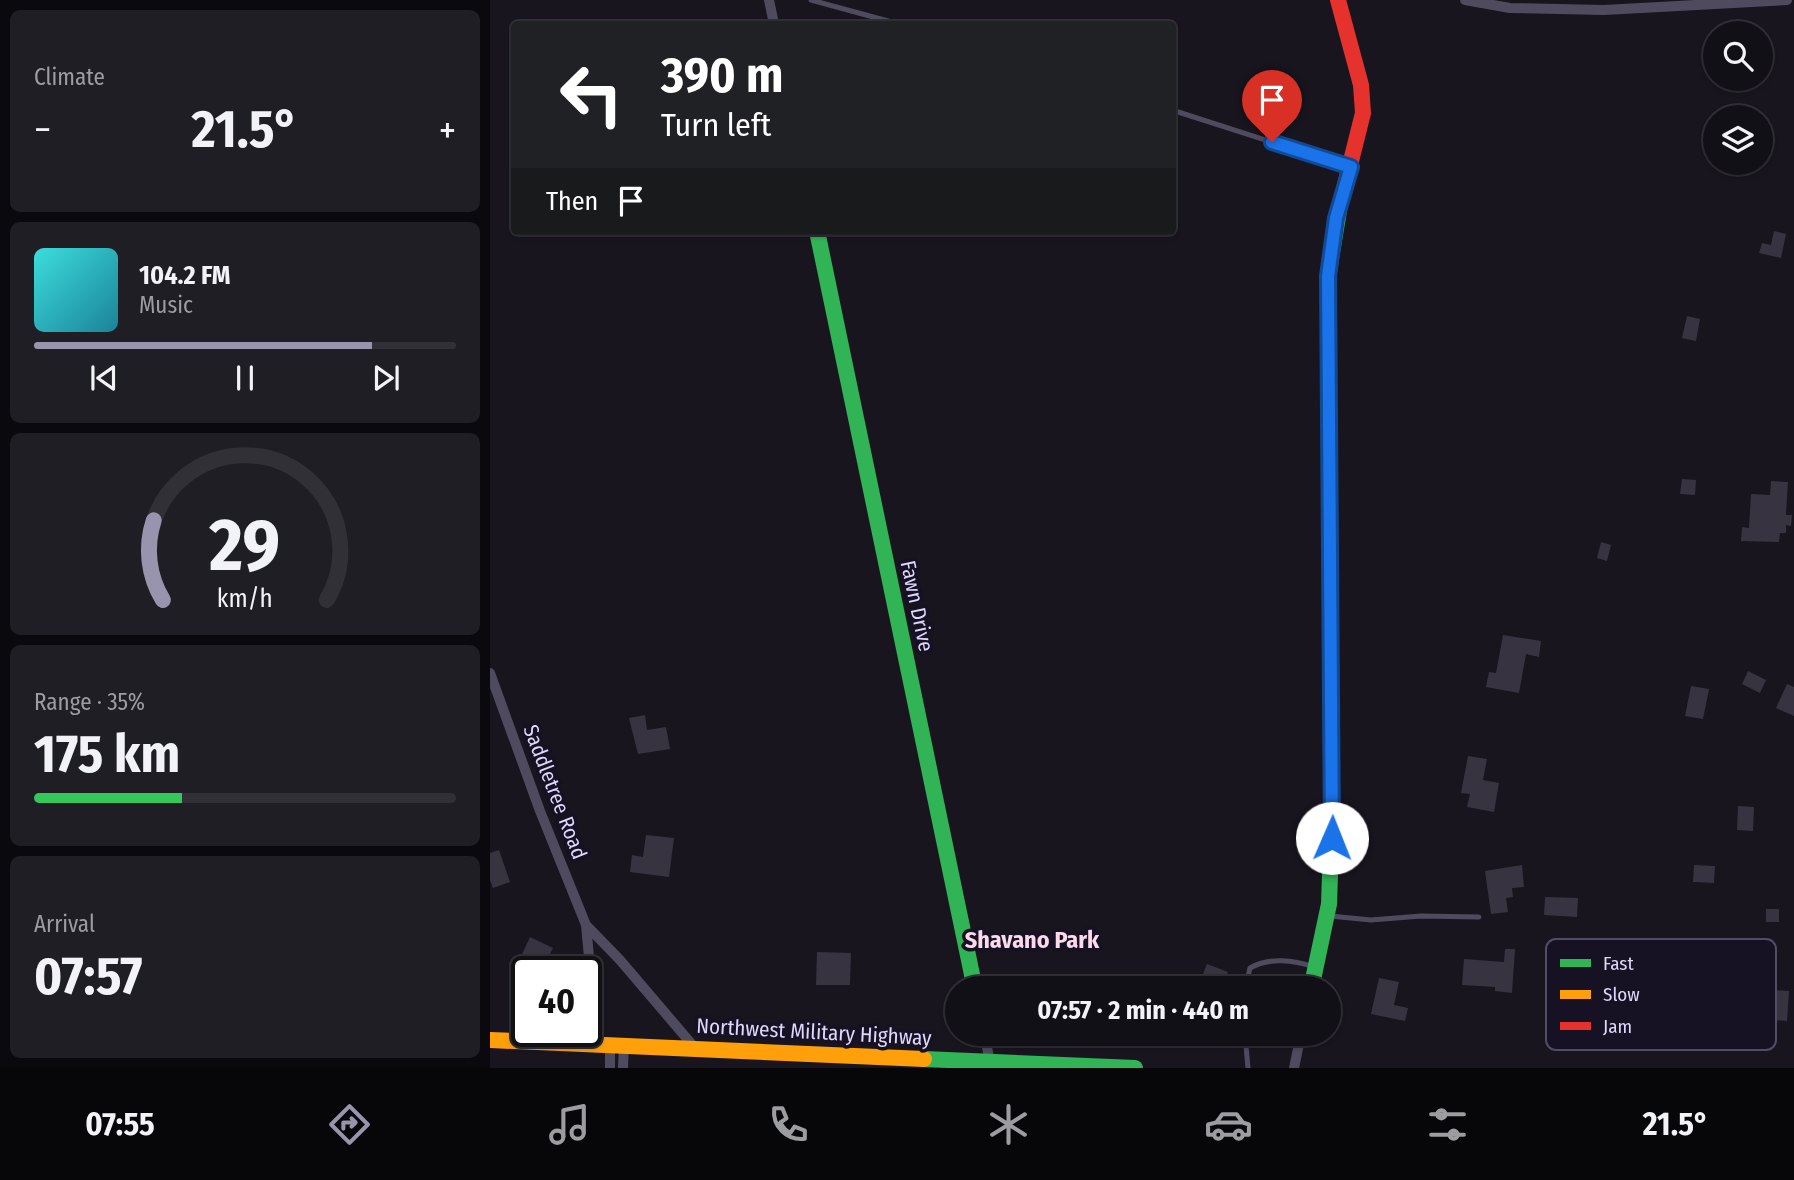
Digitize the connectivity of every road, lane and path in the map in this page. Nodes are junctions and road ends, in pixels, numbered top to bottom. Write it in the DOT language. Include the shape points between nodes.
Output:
graph roads {
  1 [pos="769,0"];
  2 [pos="811,0"];
  3 [pos="1338,0"];
  4 [pos="1465,0"];
  5 [pos="1787,0"];
  6 [pos="773,21"];
  7 [pos="888,21"];
  8 [pos="1176,111"];
  9 [pos="1351,167"];
  10 [pos="818,235"];
  11 [pos="490,673"];
  12 [pos="1327,915"];
  13 [pos="1479,917"];
  14 [pos="586,925"];
  15 [pos="589,956"];
  16 [pos="1315,967"];
  17 [pos="972,976"];
  18 [pos="1248,976"];
  19 [pos="1313,976"];
  20 [pos="511,1039"];
  21 [pos="490,1040"];
  22 [pos="602,1041"];
  23 [pos="617,1044"];
  24 [pos="986,1046"];
  25 [pos="1246,1046"];
  26 [pos="1299,1046"];
  27 [pos="695,1048"];
  28 [pos="990,1064"];
  29 [pos="610,1068"];
  30 [pos="623,1068"];
  31 [pos="1135,1068"];
  32 [pos="1248,1068"];
  33 [pos="1294,1068"];
  1 -- 6 [label="street"];
  2 -- 7 [label="lane"];
  3 -- 9 [label="street" via="1362,94 1363,113"];
  4 -- 5 [label="street" via="1510,8 1604,10"];
  8 -- 9 [label="lane"];
  9 -- 12 [label="street" via="1336,218 1328,276 1332,816"];
  10 -- 17 [label="street, Fawn Drive"];
  11 -- 14 [label="street, Saddletree Road"];
  12 -- 13 [label="lane" via="1371,920"];
  12 -- 16 [label="street"];
  14 -- 15 [label="street, Saddletree Road"];
  14 -- 27 [label="street, Saddletree Road"];
  16 -- 18 [label="lane" via="1293,960 1258,964 1250,968"];
  16 -- 19 [label="street"];
  20 -- 21 [label="street, Northwest Military Highway"];
  22 -- 23 [label="street, Northwest Military Highway"];
  23 -- 27 [label="street, Northwest Military Highway"];
  23 -- 29 [label="street"];
  23 -- 30 [label="street"];
  24 -- 28 [label="street"];
  25 -- 32 [label="lane"];
  26 -- 33 [label="street"];
  27 -- 28 [label="street, Northwest Military Highway"];
  28 -- 31 [label="street, Northwest Military Highway"];
}
